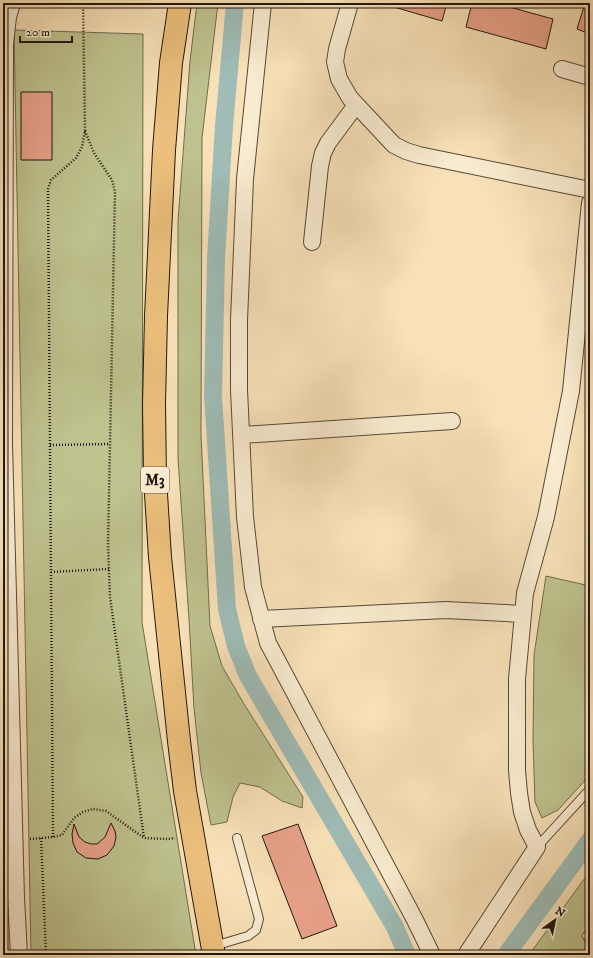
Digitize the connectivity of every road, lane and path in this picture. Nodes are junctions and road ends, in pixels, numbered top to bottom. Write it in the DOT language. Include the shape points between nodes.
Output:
graph roads {
  1 [pos="12,3"];
  2 [pos="83,3"];
  3 [pos="180,3"];
  4 [pos="263,3"];
  5 [pos="350,3"];
  6 [pos="562,69"];
  7 [pos="590,77"];
  8 [pos="356,105"];
  9 [pos="85,131"];
  10 [pos="590,190"];
  11 [pos="590,203"];
  12 [pos="312,242"];
  13 [pos="4,318"];
  14 [pos="452,421"];
  15 [pos="242,435"];
  16 [pos="4,444"];
  17 [pos="110,444"];
  18 [pos="50,445"];
  19 [pos="5,532"];
  20 [pos="109,569"];
  21 [pos="51,572"];
  22 [pos="523,614"];
  23 [pos="262,619"];
  24 [pos="6,637"];
  25 [pos="7,734"];
  26 [pos="590,789"];
  27 [pos="193,835"];
  28 [pos="53,837"];
  29 [pos="41,838"];
  30 [pos="144,838"];
  31 [pos="237,838"];
  32 [pos="14,839"];
  33 [pos="537,847"];
  34 [pos="9,897"];
  35 [pos="214,951"];
  36 [pos="19,955"];
  37 [pos="46,955"];
  38 [pos="432,955"];
  39 [pos="466,955"];
  1 -- 13 [label="street" via="5,44"];
  2 -- 9 [label="path"];
  3 -- 27 [label="main road, M3" via="171,63 164,150 156,316 155,478 160,557 179,741"];
  4 -- 15 [label="street" via="245,187 239,320"];
  5 -- 8 [label="street" via="335,62 339,79"];
  6 -- 7 [label="street"];
  8 -- 10 [label="street" via="394,144 406,151"];
  8 -- 12 [label="street" via="328,142 324,153 320,166"];
  9 -- 17 [label="path" via="94,154 112,180 115,192"];
  9 -- 18 [label="path" via="82,147 76,158 51,180 48,188"];
  11 -- 22 [label="street" via="571,391 546,517 525,593"];
  13 -- 16 [label="street"];
  14 -- 15 [label="street"];
  15 -- 23 [label="street" via="253,587"];
  16 -- 19 [label="street"];
  17 -- 18 [label="path"];
  17 -- 20 [label="path"];
  18 -- 21 [label="path"];
  19 -- 24 [label="street"];
  20 -- 21 [label="path"];
  20 -- 30 [label="path" via="110,597"];
  21 -- 28 [label="path"];
  22 -- 23 [label="street" via="446,610"];
  22 -- 33 [label="street" via="517,679 517,770 522,812"];
  23 -- 38 [label="street" via="268,643 278,663"];
  24 -- 25 [label="street"];
  25 -- 32 [label="street"];
  26 -- 33 [label="lane"];
  27 -- 30 [label="path" via="167,839"];
  27 -- 35 [label="main road, M3"];
  28 -- 29 [label="path"];
  28 -- 30 [label="path" via="62,835 74,818 82,812 93,809 106,811"];
  29 -- 32 [label="path"];
  29 -- 37 [label="path"];
  31 -- 35 [label="lane" via="259,919 256,930 248,936"];
  32 -- 34 [label="street"];
  33 -- 39 [label="street"];
  34 -- 36 [label="street"];
}
